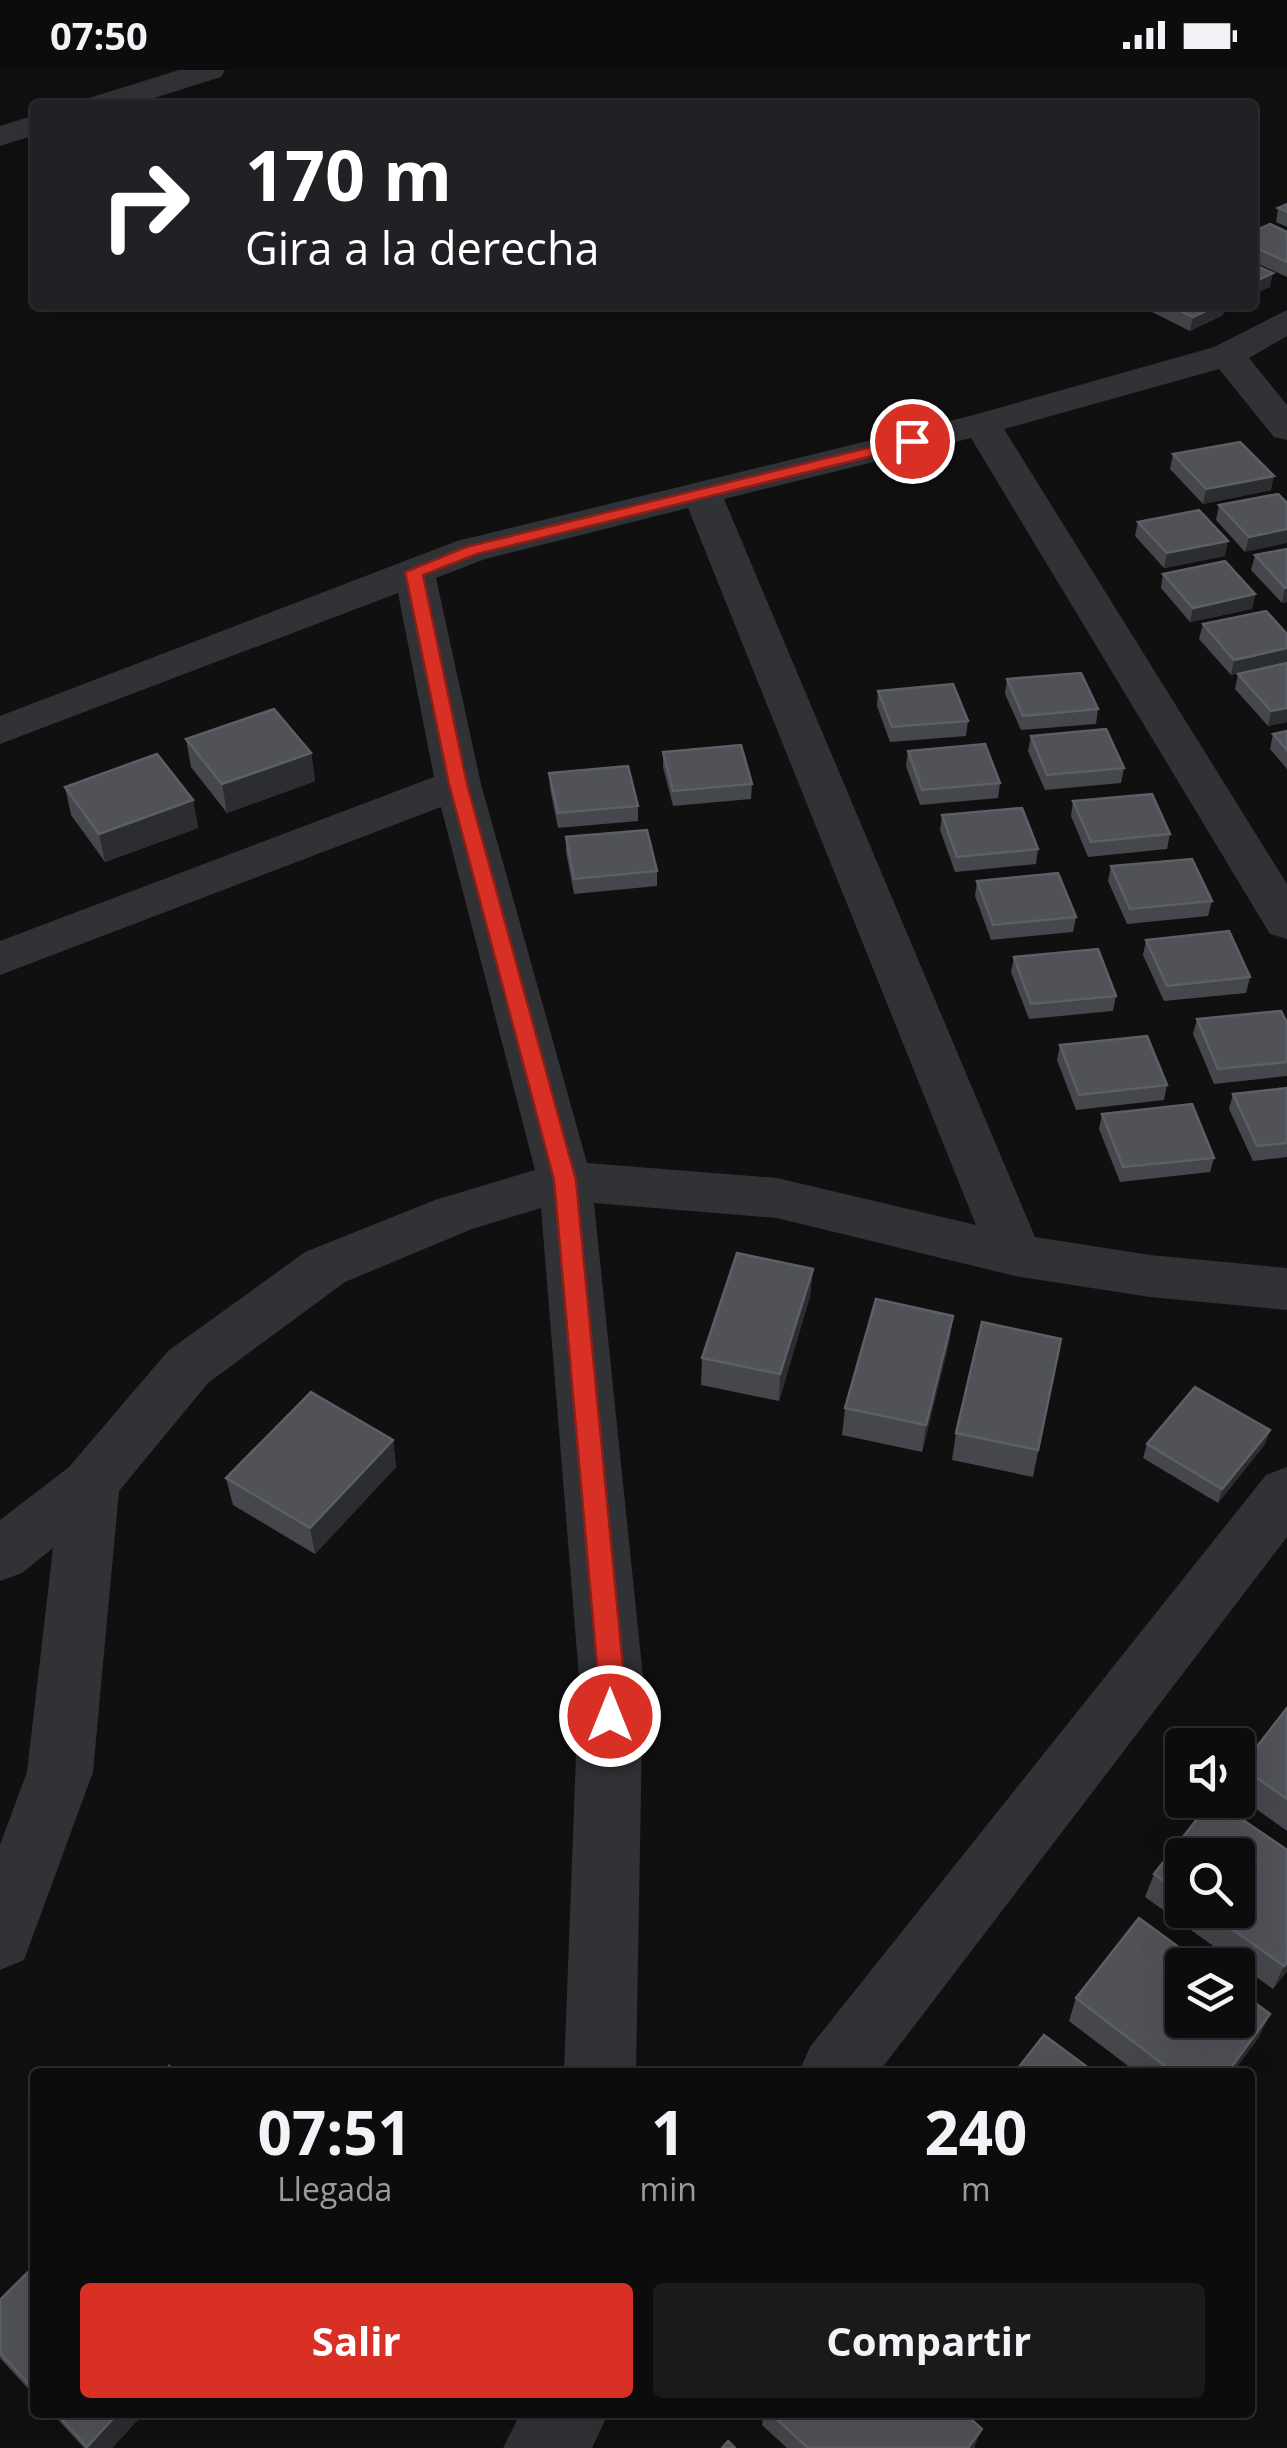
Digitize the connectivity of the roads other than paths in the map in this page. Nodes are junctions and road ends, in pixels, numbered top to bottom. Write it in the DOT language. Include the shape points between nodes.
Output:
graph roads {
  1 [pos="210,70"];
  2 [pos="116,100"];
  3 [pos="30,127"];
  4 [pos="0,136"];
  5 [pos="1287,321"];
  6 [pos="1228,355"];
  7 [pos="982,424"];
  8 [pos="1287,429"];
  9 [pos="702,494"];
  10 [pos="414,572"];
  11 [pos="0,731"];
  12 [pos="458,784"];
  13 [pos="1287,923"];
  14 [pos="0,959"];
  15 [pos="565,1180"];
  16 [pos="1015,1255"];
  17 [pos="1287,1289"];
  18 [pos="90,1484"];
  19 [pos="1287,1492"];
  20 [pos="0,1555"];
  21 [pos="0,1937"];
  22 [pos="600,2068"];
  23 [pos="838,2068"];
  24 [pos="566,2418"];
  25 [pos="543,2448"];
  1 -- 2 [label="street"];
  3 -- 4 [label="street"];
  5 -- 6 [label="street"];
  6 -- 7 [label="street"];
  6 -- 8 [label="street"];
  7 -- 9 [label="street"];
  7 -- 13 [label="street"];
  9 -- 10 [label="street" via="472,550"];
  9 -- 16 [label="street"];
  10 -- 11 [label="street"];
  10 -- 12 [label="street"];
  12 -- 14 [label="street"];
  12 -- 15 [label="street"];
  15 -- 16 [label="street" via="777,1198"];
  15 -- 18 [label="street" via="454,1214 325,1267 188,1367"];
  15 -- 22 [label="street" via="611,1677"];
  16 -- 17 [label="street"];
  18 -- 20 [label="street"];
  18 -- 21 [label="street" via="60,1772"];
  19 -- 23 [label="street"];
  24 -- 25 [label="street"];
}
